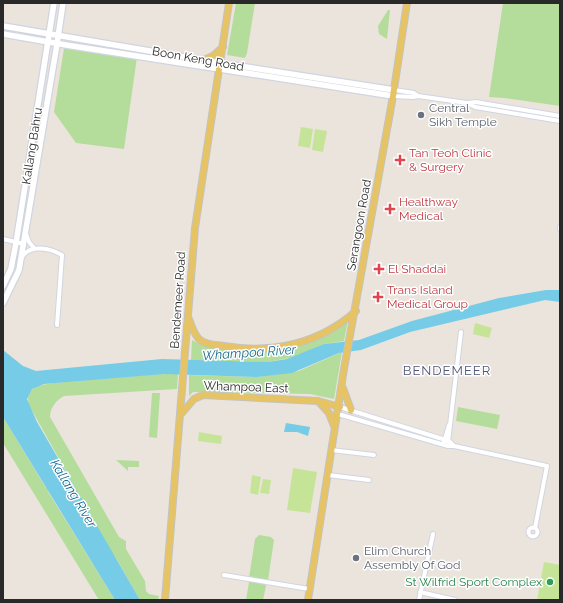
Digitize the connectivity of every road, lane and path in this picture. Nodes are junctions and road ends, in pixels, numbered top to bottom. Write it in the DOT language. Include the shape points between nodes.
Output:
graph roads {
  1 [pos="54,3"];
  2 [pos="63,3"];
  3 [pos="230,3"];
  4 [pos="407,3"];
  5 [pos="3,26"];
  6 [pos="3,34"];
  7 [pos="49,34"];
  8 [pos="59,36"];
  9 [pos="48,42"];
  10 [pos="58,44"];
  11 [pos="223,46"];
  12 [pos="204,60"];
  13 [pos="219,66"];
  14 [pos="394,93"];
  15 [pos="467,103"];
  16 [pos="560,116"];
  17 [pos="560,121"];
  18 [pos="26,234"];
  19 [pos="3,239"];
  20 [pos="16,243"];
  21 [pos="24,244"];
  22 [pos="34,248"];
  23 [pos="22,257"];
  24 [pos="3,286"];
  25 [pos="3,302"];
  26 [pos="356,311"];
  27 [pos="188,317"];
  28 [pos="57,325"];
  29 [pos="461,332"];
  30 [pos="342,386"];
  31 [pos="318,401"];
  32 [pos="340,407"];
  33 [pos="351,410"];
  34 [pos="181,414"];
  35 [pos="338,414"];
  36 [pos="449,425"];
  37 [pos="335,428"];
  38 [pos="446,432"];
  39 [pos="437,437"];
  40 [pos="447,440"];
  41 [pos="445,446"];
  42 [pos="454,446"];
  43 [pos="330,450"];
  44 [pos="374,455"];
  45 [pos="328,475"];
  46 [pos="369,480"];
  47 [pos="535,528"];
  48 [pos="433,534"];
  49 [pos="224,575"];
  50 [pos="309,589"];
  51 [pos="420,592"];
  52 [pos="165,600"];
  53 [pos="308,600"];
  54 [pos="419,600"];
  55 [pos="455,600"];
  1 -- 7 [label="main road, Kallang Bahru"];
  2 -- 8 [label="main road, Kallang Bahru"];
  3 -- 11 [label="main road, Bendemeer Road"];
  4 -- 14 [label="main road, Serangoon Road"];
  5 -- 7 [label="main road, Boon Keng Road"];
  6 -- 9 [label="main road, Boon Keng Road"];
  7 -- 8 [label="main road, Boon Keng Road"];
  7 -- 9 [label="main road, Kallang Bahru"];
  8 -- 10 [label="main road, Kallang Bahru"];
  8 -- 12 [label="main road, Boon Keng Road"];
  9 -- 10 [label="main road, Boon Keng Road"];
  9 -- 20 [label="main road, Kallang Bahru"];
  10 -- 13 [label="main road, Boon Keng Road"];
  10 -- 18 [label="main road, Kallang Bahru"];
  11 -- 12 [label="main road" via="213,56"];
  11 -- 13 [label="main road, Bendemeer Road"];
  12 -- 13 [label="main road, Boon Keng Road"];
  13 -- 14 [label="main road, Boon Keng Road"];
  13 -- 27 [label="main road, Bendemeer Road" via="195,228"];
  14 -- 15 [label="street" via="414,93 418,96"];
  14 -- 26 [label="main road, Serangoon Road"];
  15 -- 16 [label="street" via="476,102"];
  15 -- 17 [label="street" via="475,107"];
  18 -- 21 [label="main road, Kallang Bahru"];
  18 -- 22 [label="street"];
  19 -- 20 [label="street"];
  20 -- 21 [label="street"];
  20 -- 24 [label="main road, Kallang Bahru" via="11,269"];
  21 -- 23 [label="main road, Kallang Bahru"];
  22 -- 23 [label="street"];
  22 -- 28 [label="street" via="56,251 62,255"];
  23 -- 25 [label="main road, Kallang Bahru" via="19,270"];
  26 -- 27 [label="main road" via="324,334 294,344 266,349 242,349 207,343 198,338"];
  26 -- 30 [label="main road, Serangoon Road"];
  27 -- 34 [label="main road, Bendemeer Road"];
  29 -- 36 [label="street"];
  30 -- 32 [label="main road, Serangoon Road"];
  30 -- 33 [label="main road"];
  31 -- 32 [label="main road, Whampoa East"];
  31 -- 34 [label="main road, Whampoa East" via="203,395 194,399"];
  31 -- 37 [label="main road" via="329,413"];
  32 -- 33 [label="street"];
  32 -- 35 [label="main road, Serangoon Road"];
  33 -- 39 [label="street"];
  34 -- 52 [label="main road, Bendemeer Road"];
  35 -- 37 [label="main road, Serangoon Road"];
  35 -- 41 [label="street"];
  36 -- 38 [label="street"];
  36 -- 40 [label="street" via="451,429"];
  37 -- 43 [label="main road, Serangoon Road"];
  38 -- 39 [label="street"];
  38 -- 40 [label="street"];
  39 -- 40 [label="street"];
  40 -- 41 [label="street"];
  40 -- 42 [label="street"];
  41 -- 42 [label="street"];
  42 -- 47 [label="street" via="547,466"];
  43 -- 44 [label="street"];
  43 -- 45 [label="main road, Serangoon Road"];
  45 -- 46 [label="street"];
  45 -- 50 [label="main road, Serangoon Road"];
  48 -- 51 [label="street"];
  49 -- 50 [label="street"];
  50 -- 53 [label="main road, Serangoon Road"];
  51 -- 54 [label="street"];
  51 -- 55 [label="street"];
}
